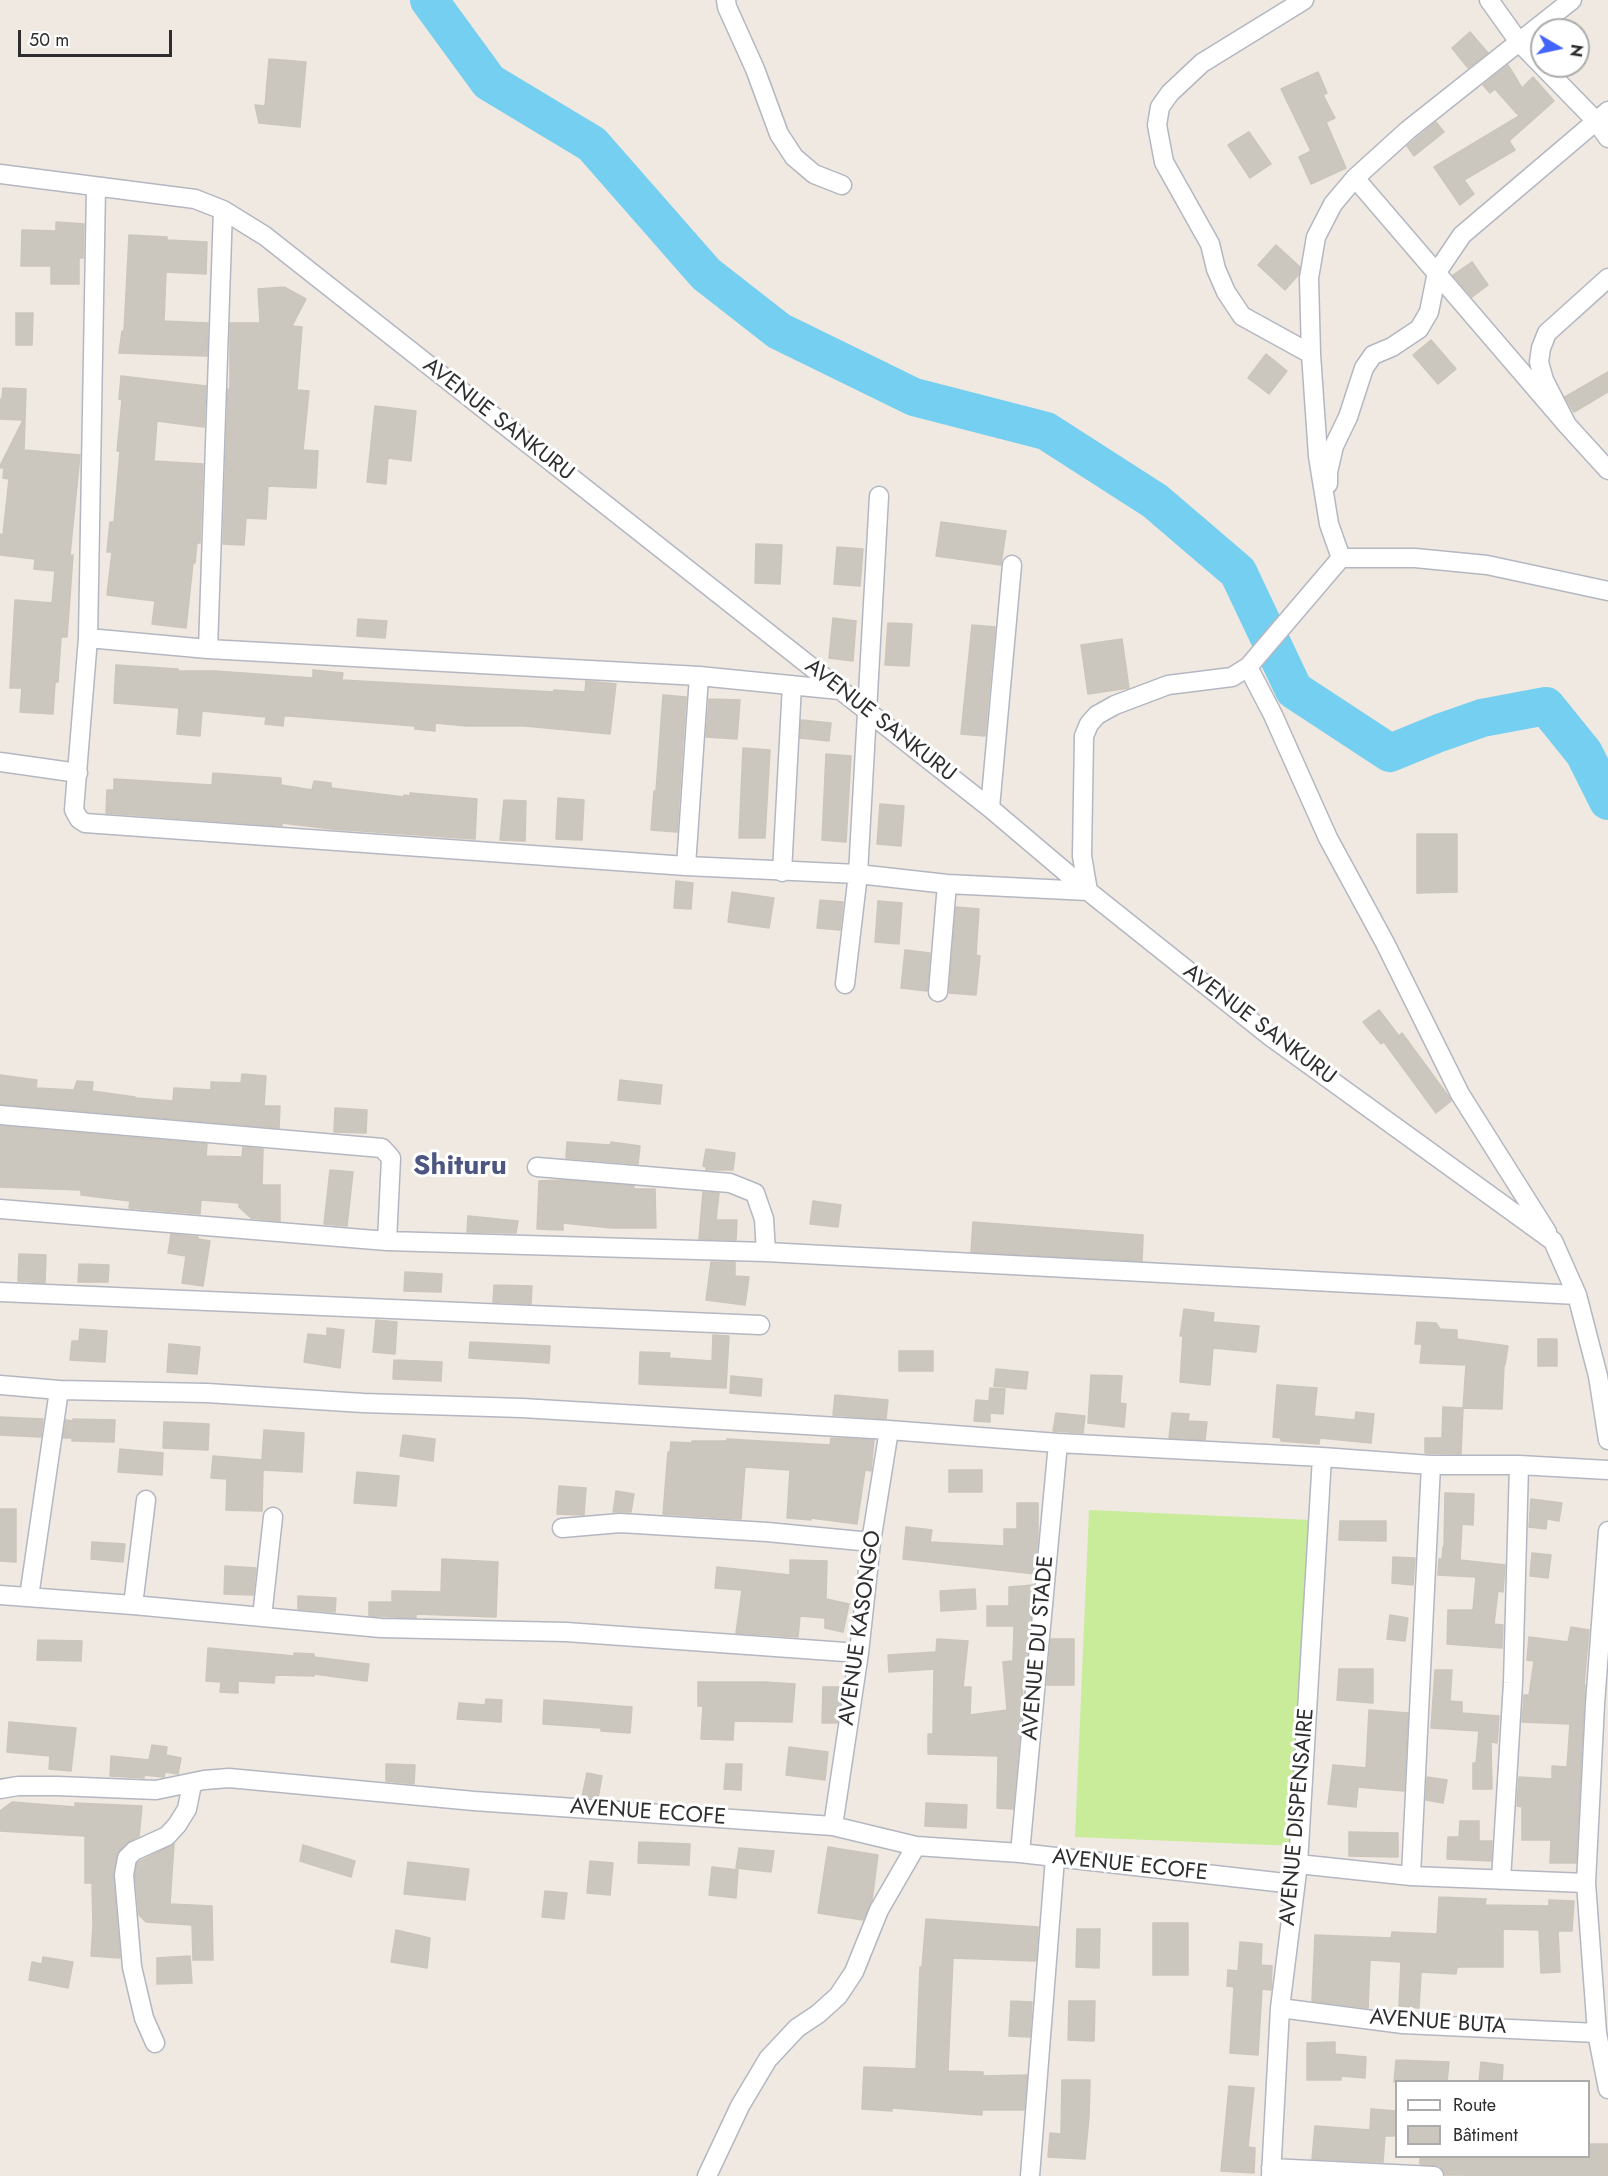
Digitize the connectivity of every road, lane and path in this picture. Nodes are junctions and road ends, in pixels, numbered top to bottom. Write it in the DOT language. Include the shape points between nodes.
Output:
graph roads {
  1 [pos="726,0"];
  2 [pos="1304,0"];
  3 [pos="1489,0"];
  4 [pos="1572,0"];
  5 [pos="1519,42"];
  6 [pos="1602,116"];
  7 [pos="1608,138"];
  8 [pos="0,174"];
  9 [pos="1355,178"];
  10 [pos="843,185"];
  11 [pos="96,187"];
  12 [pos="223,210"];
  13 [pos="1437,272"];
  14 [pos="1608,278"];
  15 [pos="1311,354"];
  16 [pos="1566,425"];
  17 [pos="1608,470"];
  18 [pos="879,496"];
  19 [pos="1329,524"];
  20 [pos="1341,558"];
  21 [pos="1012,566"];
  22 [pos="1608,591"];
  23 [pos="88,638"];
  24 [pos="208,648"];
  25 [pos="1248,667"];
  26 [pos="699,676"];
  27 [pos="792,685"];
  28 [pos="840,690"];
  29 [pos="868,712"];
  30 [pos="0,762"];
  31 [pos="78,773"];
  32 [pos="990,808"];
  33 [pos="686,866"];
  34 [pos="782,872"];
  35 [pos="858,874"];
  36 [pos="947,884"];
  37 [pos="1088,891"];
  38 [pos="845,984"];
  39 [pos="938,992"];
  40 [pos="0,1115"];
  41 [pos="537,1167"];
  42 [pos="0,1209"];
  43 [pos="387,1240"];
  44 [pos="1553,1241"];
  45 [pos="766,1252"];
  46 [pos="0,1292"];
  47 [pos="1578,1295"];
  48 [pos="760,1325"];
  49 [pos="0,1385"];
  50 [pos="59,1390"];
  51 [pos="889,1430"];
  52 [pos="1608,1440"];
  53 [pos="1058,1443"];
  54 [pos="1322,1457"];
  55 [pos="1431,1465"];
  56 [pos="1519,1465"];
  57 [pos="1608,1470"];
  58 [pos="146,1500"];
  59 [pos="273,1517"];
  60 [pos="562,1528"];
  61 [pos="1608,1531"];
  62 [pos="871,1542"];
  63 [pos="0,1596"];
  64 [pos="29,1597"];
  65 [pos="133,1605"];
  66 [pos="262,1617"];
  67 [pos="859,1653"];
  68 [pos="1601,1705"];
  69 [pos="192,1784"];
  70 [pos="9,1787"];
  71 [pos="0,1804"];
  72 [pos="833,1826"];
  73 [pos="916,1846"];
  74 [pos="1020,1853"];
  75 [pos="1055,1858"];
  76 [pos="1298,1864"];
  77 [pos="1412,1876"];
  78 [pos="1501,1880"];
  79 [pos="1586,1883"];
  80 [pos="1294,1884"];
  81 [pos="1600,1946"];
  82 [pos="1280,2008"];
  83 [pos="1597,2033"];
  84 [pos="155,2043"];
  85 [pos="1608,2089"];
  86 [pos="1271,2172"];
  87 [pos="707,2176"];
  88 [pos="1030,2176"];
  89 [pos="1434,2176"];
  1 -- 10 [label="street" via="779,134 794,157 814,174"];
  2 -- 15 [label="street" via="1202,63 1170,93 1160,107 1157,125 1164,162 1210,244 1226,292 1242,315"];
  3 -- 5 [label="street"];
  4 -- 5 [label="street"];
  5 -- 6 [label="street"];
  5 -- 9 [label="street" via="1408,130"];
  6 -- 7 [label="street"];
  6 -- 13 [label="street" via="1462,235"];
  8 -- 11 [label="street, AVENUE SANKURU"];
  9 -- 13 [label="street"];
  9 -- 15 [label="street" via="1333,204 1316,237 1310,278"];
  11 -- 12 [label="street, AVENUE SANKURU" via="195,199"];
  11 -- 23 [label="street"];
  12 -- 24 [label="street"];
  12 -- 28 [label="street, AVENUE SANKURU" via="274,244"];
  13 -- 16 [label="street"];
  13 -- 19 [label="street" via="1429,312 1419,329 1373,355 1364,368 1328,472"];
  14 -- 16 [label="street" via="1547,333 1541,348 1539,362 1544,380"];
  15 -- 19 [label="street" via="1318,456"];
  16 -- 17 [label="street"];
  18 -- 29 [label="street"];
  19 -- 20 [label="street"];
  20 -- 22 [label="street" via="1415,558 1487,565"];
  20 -- 25 [label="street"];
  21 -- 32 [label="street"];
  23 -- 24 [label="street"];
  23 -- 31 [label="street"];
  24 -- 26 [label="street"];
  25 -- 37 [label="street" via="1232,677 1159,688 1115,705 1089,724 1084,736 1082,856"];
  25 -- 44 [label="street" via="1328,838 1460,1094"];
  26 -- 27 [label="street"];
  26 -- 33 [label="street"];
  27 -- 28 [label="street"];
  27 -- 34 [label="street"];
  28 -- 29 [label="street, AVENUE SANKURU"];
  29 -- 32 [label="street, AVENUE SANKURU"];
  29 -- 35 [label="street"];
  30 -- 31 [label="street"];
  31 -- 33 [label="street" via="74,810 85,823"];
  32 -- 37 [label="street, AVENUE SANKURU"];
  33 -- 34 [label="street"];
  34 -- 35 [label="street"];
  35 -- 36 [label="street"];
  35 -- 38 [label="street"];
  36 -- 37 [label="street"];
  36 -- 39 [label="street"];
  37 -- 44 [label="street, AVENUE SANKURU" via="1271,1037"];
  40 -- 43 [label="street" via="382,1148 391,1158"];
  41 -- 45 [label="street" via="730,1183 755,1193 764,1219"];
  42 -- 43 [label="street"];
  43 -- 45 [label="street"];
  44 -- 47 [label="street, AVENUE SANKURU"];
  45 -- 47 [label="street"];
  46 -- 48 [label="street"];
  47 -- 52 [label="street, AVENUE SANKURU" via="1598,1376"];
  49 -- 50 [label="street"];
  50 -- 51 [label="street" via="522,1408"];
  50 -- 64 [label="street"];
  51 -- 53 [label="street"];
  51 -- 62 [label="street, AVENUE KASONGO"];
  53 -- 54 [label="street"];
  53 -- 74 [label="street, AVENUE DU STADE"];
  54 -- 55 [label="street"];
  54 -- 76 [label="street, AVENUE DISPENSAIRE"];
  55 -- 56 [label="street"];
  55 -- 77 [label="street"];
  56 -- 57 [label="street"];
  56 -- 78 [label="street" via="1513,1683"];
  58 -- 65 [label="street"];
  59 -- 66 [label="street"];
  60 -- 62 [label="street" via="620,1523"];
  61 -- 68 [label="street"];
  62 -- 67 [label="street, AVENUE KASONGO"];
  63 -- 64 [label="street"];
  64 -- 65 [label="street"];
  65 -- 66 [label="street"];
  66 -- 67 [label="street" via="381,1628 566,1632"];
  67 -- 72 [label="street, AVENUE KASONGO"];
  68 -- 79 [label="street"];
  69 -- 70 [label="street, AVENUE ECOFE" via="156,1790"];
  69 -- 72 [label="street, AVENUE ECOFE" via="229,1778 474,1801"];
  69 -- 84 [label="street" via="187,1809 177,1825 167,1836 134,1851 127,1858 124,1875 132,1967 144,2018"];
  70 -- 71 [label="street"];
  72 -- 73 [label="street, AVENUE ECOFE"];
  73 -- 74 [label="street, AVENUE ECOFE"];
  73 -- 87 [label="street" via="879,1910 854,1972 838,1996 797,2028 768,2059 740,2106"];
  74 -- 75 [label="street, AVENUE ECOFE"];
  75 -- 80 [label="street, AVENUE ECOFE"];
  75 -- 88 [label="street"];
  76 -- 77 [label="street"];
  76 -- 80 [label="street, AVENUE DISPENSAIRE"];
  77 -- 78 [label="street"];
  78 -- 79 [label="street"];
  79 -- 81 [label="street"];
  80 -- 82 [label="street, AVENUE DISPENSAIRE"];
  81 -- 83 [label="street"];
  82 -- 83 [label="street, AVENUE BUTA" via="1403,2024"];
  82 -- 86 [label="street, AVENUE DISPENSAIRE"];
  83 -- 85 [label="street"];
  86 -- 89 [label="street"];
}
